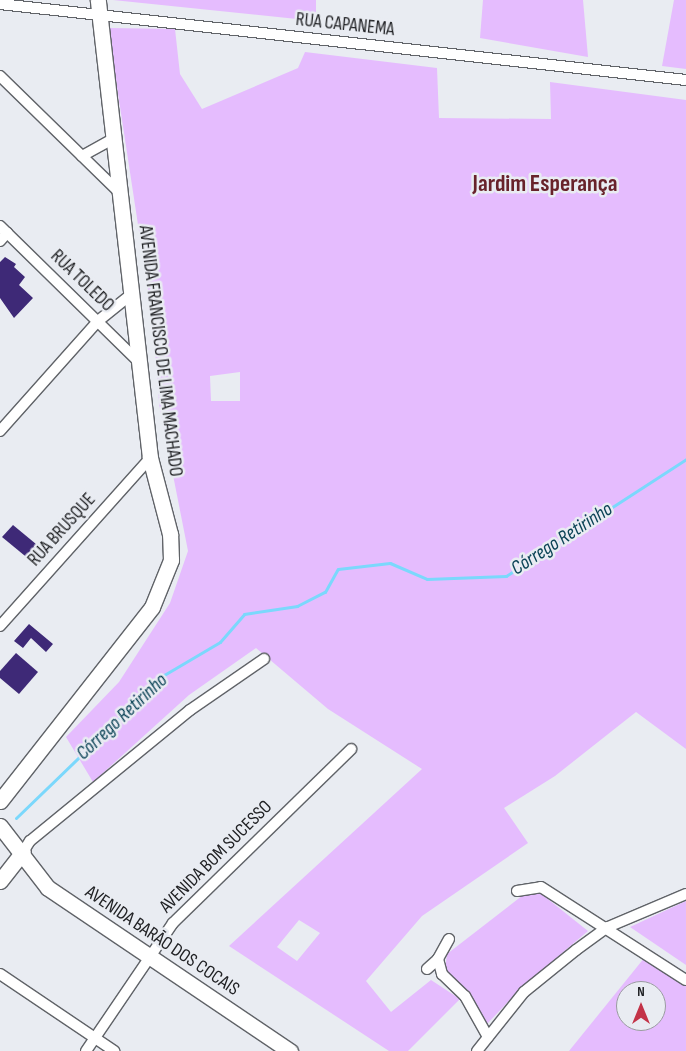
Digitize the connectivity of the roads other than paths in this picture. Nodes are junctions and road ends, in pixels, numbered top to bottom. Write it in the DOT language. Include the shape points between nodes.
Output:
graph roads {
  1 [pos="98,0"];
  2 [pos="0,4"];
  3 [pos="97,16"];
  4 [pos="0,76"];
  5 [pos="686,80"];
  6 [pos="114,138"];
  7 [pos="82,156"];
  8 [pos="118,191"];
  9 [pos="2,234"];
  10 [pos="133,293"];
  11 [pos="98,321"];
  12 [pos="139,362"];
  13 [pos="0,431"];
  14 [pos="150,458"];
  15 [pos="0,626"];
  16 [pos="264,659"];
  17 [pos="351,749"];
  18 [pos="0,801"];
  19 [pos="0,826"];
  20 [pos="22,852"];
  21 [pos="0,881"];
  22 [pos="517,891"];
  23 [pos="686,894"];
  24 [pos="608,927"];
  25 [pos="449,939"];
  26 [pos="150,957"];
  27 [pos="438,959"];
  28 [pos="427,969"];
  29 [pos="0,974"];
  30 [pos="686,980"];
  31 [pos="488,1037"];
  32 [pos="93,1039"];
  33 [pos="86,1051"];
  34 [pos="114,1051"];
  35 [pos="290,1051"];
  36 [pos="477,1051"];
  1 -- 3 [label="street, AVENIDA FRANCISCO DE LIMA MACHADO"];
  2 -- 3 [label="street, RUA CAPANEMA"];
  3 -- 5 [label="street, RUA CAPANEMA"];
  3 -- 6 [label="street, AVENIDA FRANCISCO DE LIMA MACHADO"];
  4 -- 7 [label="street"];
  6 -- 7 [label="street"];
  6 -- 8 [label="street, AVENIDA FRANCISCO DE LIMA MACHADO"];
  7 -- 8 [label="street"];
  8 -- 10 [label="street, AVENIDA FRANCISCO DE LIMA MACHADO"];
  9 -- 11 [label="street, RUA TOLEDO"];
  10 -- 11 [label="street"];
  10 -- 12 [label="street, AVENIDA FRANCISCO DE LIMA MACHADO"];
  11 -- 12 [label="street, RUA TOLEDO"];
  11 -- 13 [label="street"];
  12 -- 14 [label="street, AVENIDA FRANCISCO DE LIMA MACHADO"];
  14 -- 15 [label="street, RUA BRUSQUE"];
  14 -- 18 [label="street, AVENIDA FRANCISCO DE LIMA MACHADO" via="170,534 171,560 166,578 152,607"];
  16 -- 20 [label="street" via="190,710 30,841"];
  17 -- 26 [label="street, AVENIDA BOM SUCESSO" via="196,897"];
  19 -- 20 [label="street, AVENIDA BARÃO DOS COCAIS"];
  20 -- 21 [label="street"];
  20 -- 26 [label="street, AVENIDA BARÃO DOS COCAIS" via="48,888"];
  22 -- 24 [label="street" via="541,887"];
  23 -- 24 [label="street"];
  24 -- 30 [label="street"];
  24 -- 31 [label="street" via="524,992"];
  25 -- 27 [label="street"];
  26 -- 32 [label="street, AVENIDA BOM SUCESSO"];
  26 -- 35 [label="street, AVENIDA BARÃO DOS COCAIS"];
  27 -- 28 [label="street"];
  27 -- 31 [label="street" via="442,974 465,996"];
  29 -- 32 [label="street"];
  31 -- 36 [label="street"];
  32 -- 33 [label="street, AVENIDA BOM SUCESSO"];
  32 -- 34 [label="street"];
}
